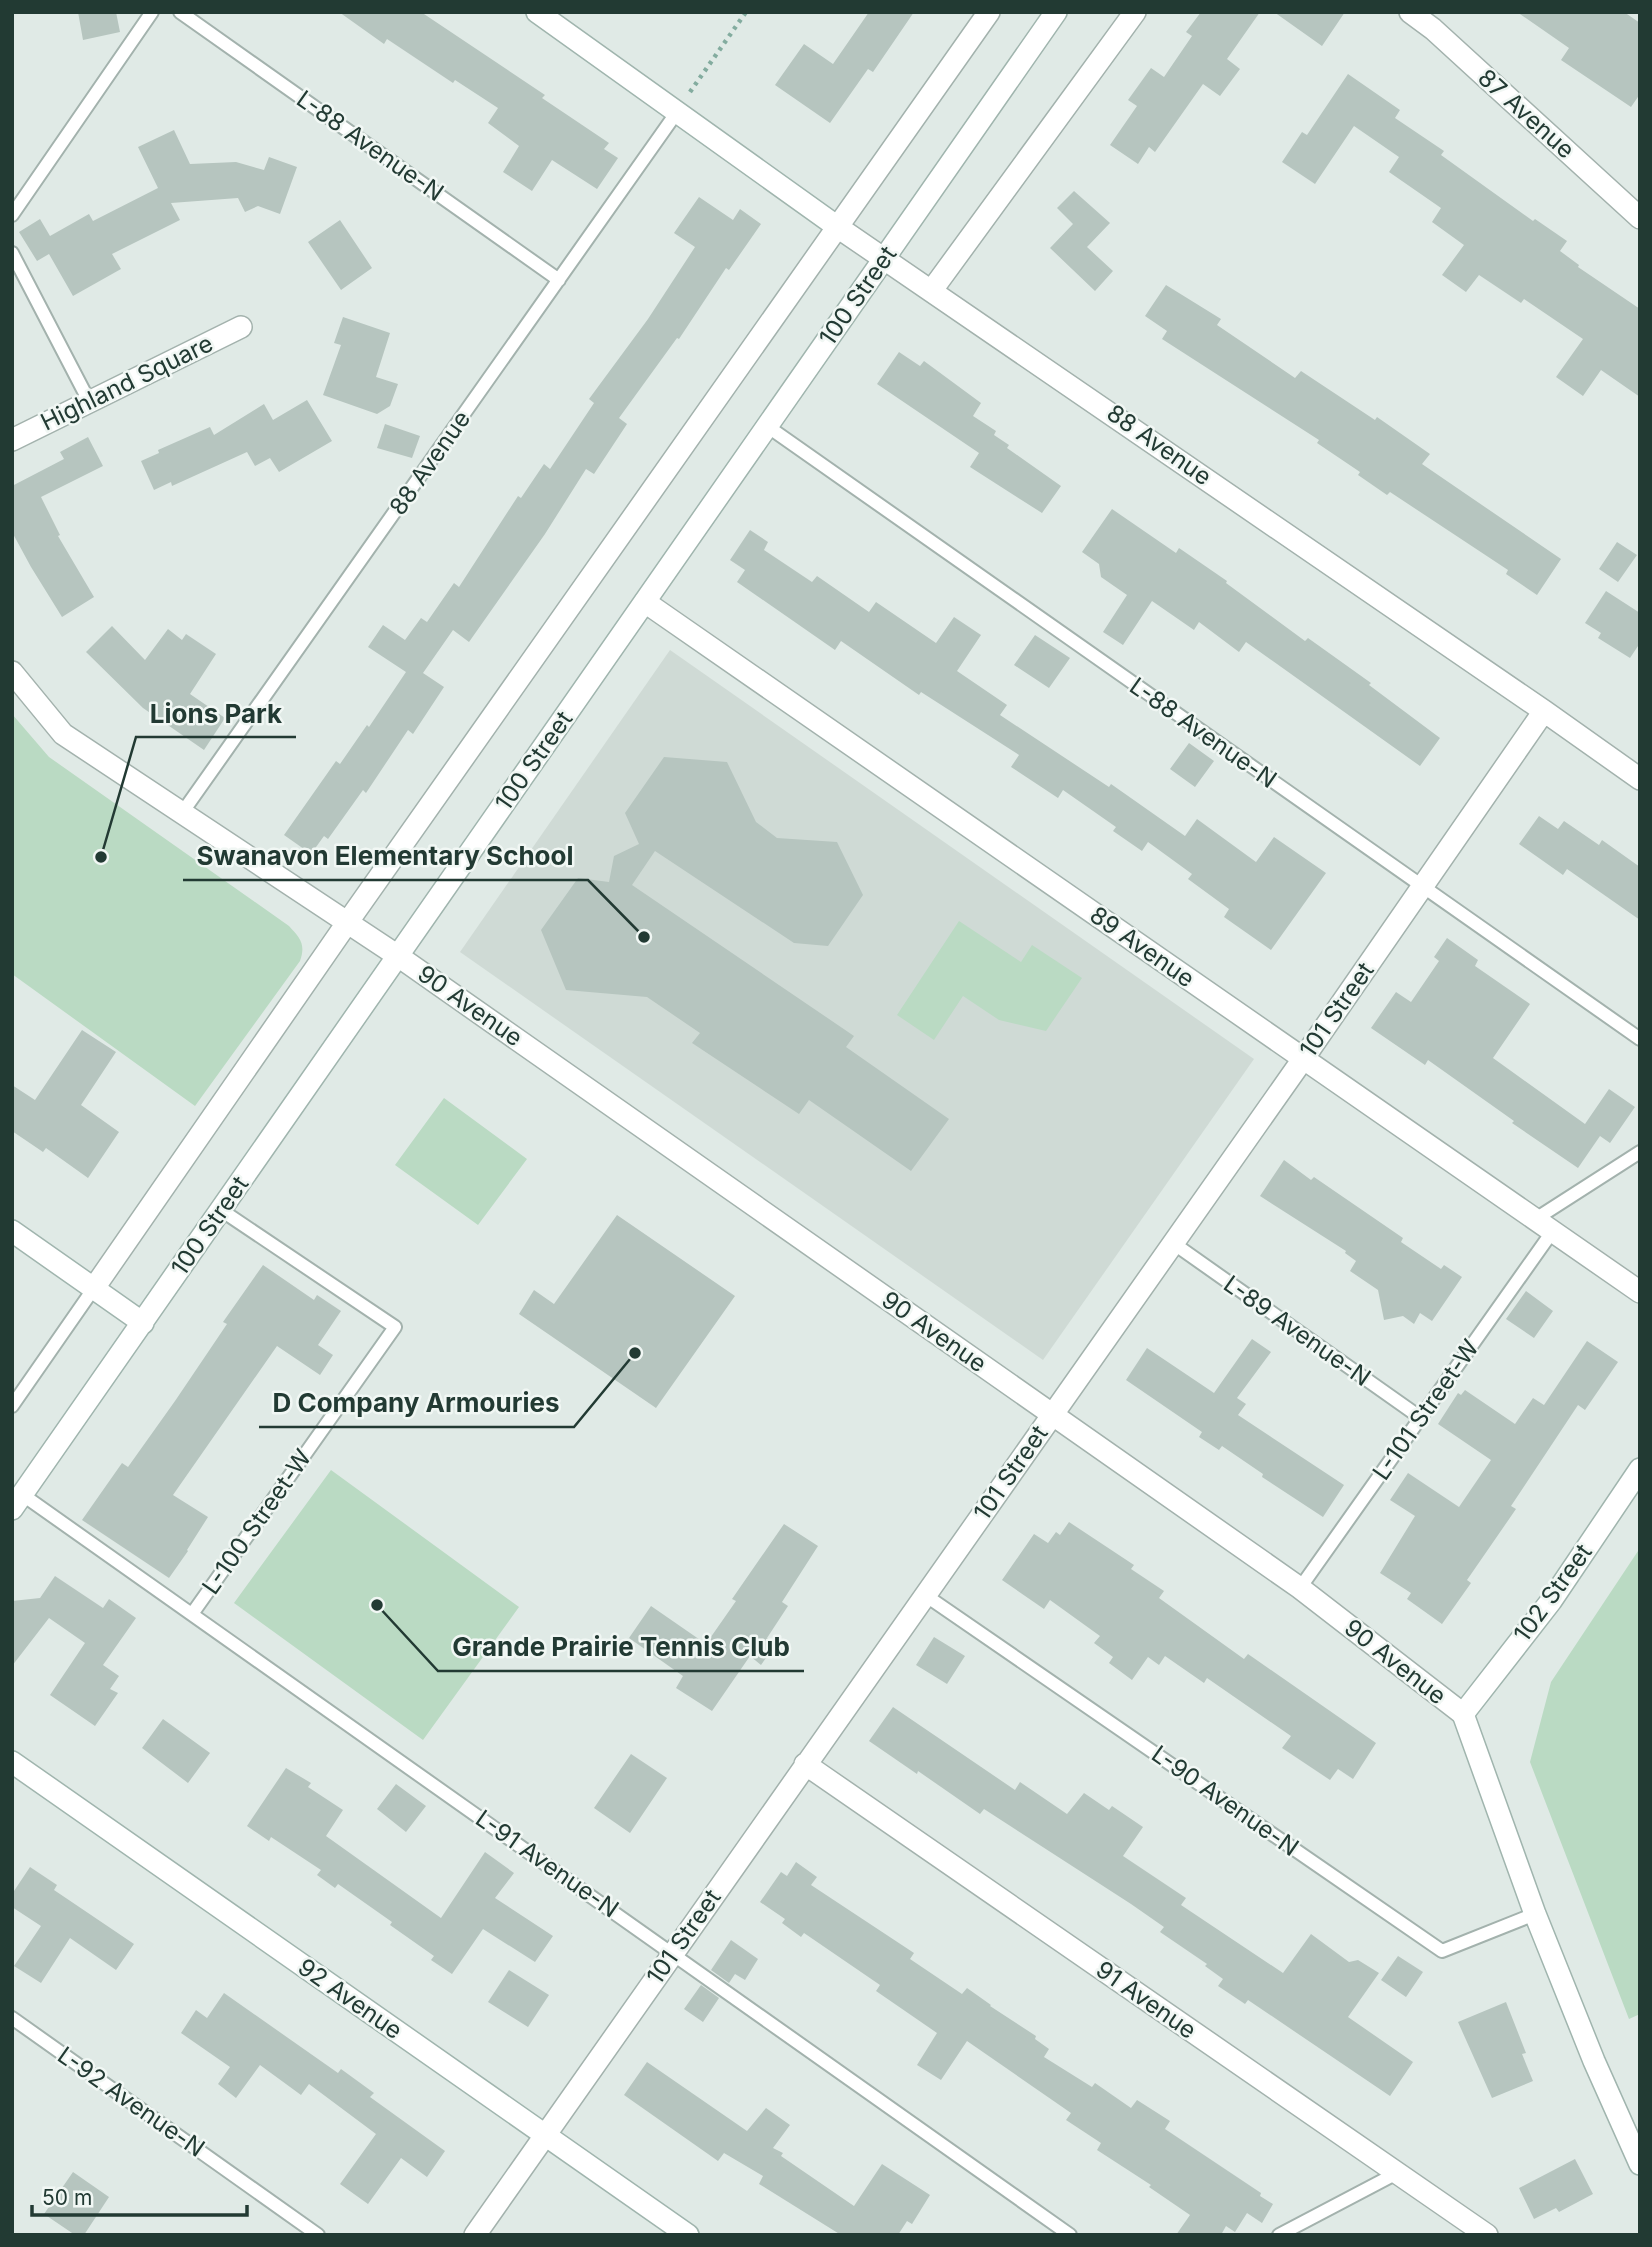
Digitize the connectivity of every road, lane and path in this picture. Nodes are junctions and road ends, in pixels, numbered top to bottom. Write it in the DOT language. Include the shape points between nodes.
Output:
graph roads {
  1 [pos="152,12"];
  2 [pos="180,12"];
  3 [pos="537,12"];
  4 [pos="746,12"];
  5 [pos="989,12"];
  6 [pos="1056,12"];
  7 [pos="1135,12"];
  8 [pos="1410,12"];
  9 [pos="677,112"];
  10 [pos="12,215"];
  11 [pos="1640,218"];
  12 [pos="839,228"];
  13 [pos="12,253"];
  14 [pos="885,258"];
  15 [pos="559,280"];
  16 [pos="932,290"];
  17 [pos="241,327"];
  18 [pos="90,403"];
  19 [pos="767,426"];
  20 [pos="12,440"];
  21 [pos="645,602"];
  22 [pos="12,672"];
  23 [pos="1544,711"];
  24 [pos="1640,779"];
  25 [pos="183,813"];
  26 [pos="1422,887"];
  27 [pos="347,923"];
  28 [pos="398,956"];
  29 [pos="1640,1039"];
  30 [pos="1303,1059"];
  31 [pos="1640,1152"];
  32 [pos="221,1210"];
  33 [pos="1534,1220"];
  34 [pos="12,1231"];
  35 [pos="1552,1232"];
  36 [pos="1173,1243"];
  37 [pos="94,1288"];
  38 [pos="1640,1292"];
  39 [pos="143,1322"];
  40 [pos="12,1406"];
  41 [pos="1052,1415"];
  42 [pos="1421,1418"];
  43 [pos="1640,1469"];
  44 [pos="18,1502"];
  45 [pos="1300,1588"];
  46 [pos="925,1595"];
  47 [pos="192,1614"];
  48 [pos="1463,1714"];
  49 [pos="12,1762"];
  50 [pos="805,1764"];
  51 [pos="1535,1914"];
  52 [pos="672,1953"];
  53 [pos="12,2018"];
  54 [pos="544,2135"];
  55 [pos="1640,2164"];
  56 [pos="1397,2173"];
  57 [pos="318,2235"];
  58 [pos="475,2235"];
  59 [pos="688,2235"];
  60 [pos="1070,2235"];
  61 [pos="1279,2235"];
  62 [pos="1487,2235"];
  1 -- 10 [label="lane"];
  2 -- 15 [label="lane, L-88 Avenue-N"];
  3 -- 9 [label="street, 88 Avenue"];
  4 -- 9 [label="path"];
  5 -- 12 [label="street"];
  6 -- 14 [label="street, 100 Street"];
  7 -- 16 [label="street"];
  8 -- 11 [label="street, 87 Avenue"];
  9 -- 12 [label="street, 88 Avenue"];
  9 -- 15 [label="lane, 88 Avenue"];
  12 -- 14 [label="street, 88 Avenue"];
  12 -- 27 [label="street"];
  13 -- 18 [label="lane"];
  14 -- 16 [label="street, 88 Avenue"];
  14 -- 19 [label="street, 100 Street"];
  15 -- 25 [label="lane, 88 Avenue"];
  16 -- 23 [label="street, 88 Avenue"];
  17 -- 18 [label="street, Highland Square"];
  18 -- 20 [label="street, Highland Square"];
  19 -- 21 [label="street, 100 Street"];
  19 -- 26 [label="lane, L-88 Avenue-N"];
  21 -- 28 [label="street, 100 Street"];
  21 -- 30 [label="street, 89 Avenue"];
  22 -- 25 [label="street, 90 Avenue" via="63,734"];
  23 -- 24 [label="street, 88 Avenue"];
  23 -- 26 [label="street, 101 Street"];
  25 -- 27 [label="street, 90 Avenue"];
  26 -- 29 [label="lane, L-88 Avenue-N"];
  26 -- 30 [label="street, 101 Street"];
  27 -- 28 [label="street, 90 Avenue"];
  27 -- 37 [label="street"];
  28 -- 32 [label="street, 100 Street"];
  28 -- 41 [label="street, 90 Avenue"];
  30 -- 33 [label="street, 89 Avenue"];
  30 -- 36 [label="street, 101 Street"];
  31 -- 33 [label="lane"];
  32 -- 39 [label="street, 100 Street"];
  32 -- 47 [label="lane, L-100 Street-W" via="395,1327"];
  33 -- 35 [label="street, 89 Avenue"];
  34 -- 37 [label="street"];
  35 -- 38 [label="street, 89 Avenue"];
  35 -- 42 [label="lane, L-101 Street-W"];
  36 -- 41 [label="street, 101 Street"];
  36 -- 42 [label="lane, L-89 Avenue-N"];
  37 -- 39 [label="street"];
  37 -- 40 [label="lane"];
  39 -- 44 [label="street, 100 Street"];
  41 -- 45 [label="street, 90 Avenue"];
  41 -- 46 [label="street, 101 Street"];
  42 -- 45 [label="lane, L-101 Street-W"];
  43 -- 48 [label="street, 102 Street" via="1551,1601"];
  44 -- 47 [label="lane, L-91 Avenue-N"];
  45 -- 48 [label="street, 90 Avenue"];
  46 -- 50 [label="street, 101 Street"];
  46 -- 51 [label="lane, L-90 Avenue-N" via="1442,1951"];
  47 -- 52 [label="lane, L-91 Avenue-N"];
  48 -- 51 [label="street, 90 Avenue"];
  49 -- 54 [label="street, 92 Avenue"];
  50 -- 52 [label="street, 101 Street"];
  50 -- 56 [label="street, 91 Avenue"];
  51 -- 55 [label="street, 90 Avenue"];
  52 -- 54 [label="street, 101 Street"];
  52 -- 60 [label="lane, L-91 Avenue-N"];
  53 -- 57 [label="lane, L-92 Avenue-N"];
  54 -- 58 [label="street, 101 Street"];
  54 -- 59 [label="street, 92 Avenue"];
  56 -- 61 [label="lane"];
  56 -- 62 [label="street, 91 Avenue"];
}
